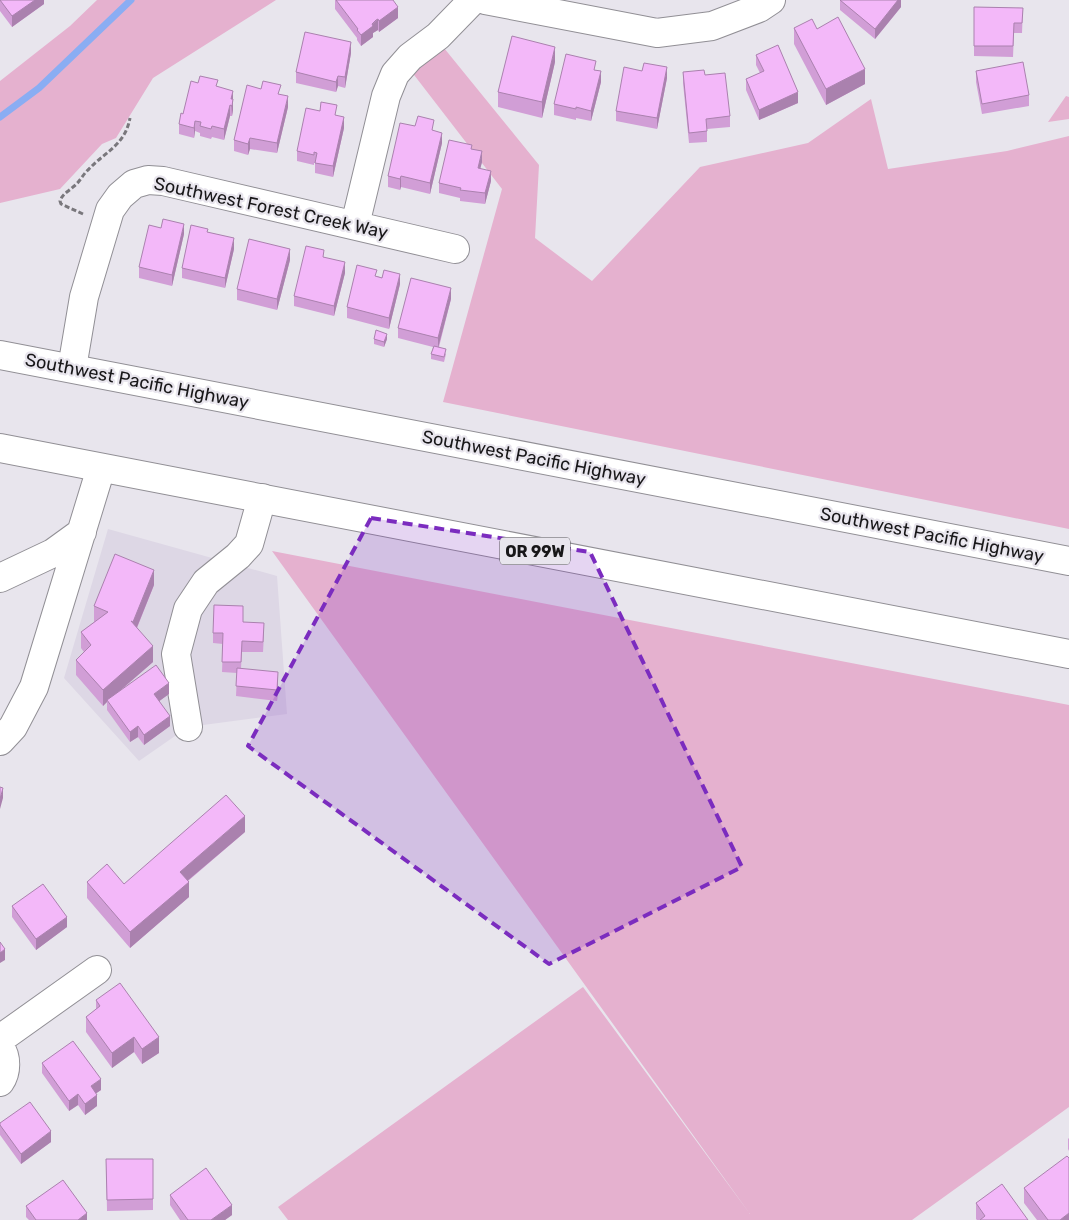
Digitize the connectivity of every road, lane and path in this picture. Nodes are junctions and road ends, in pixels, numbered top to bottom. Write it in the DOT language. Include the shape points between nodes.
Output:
graph roads {
  1 [pos="473,0"];
  2 [pos="485,0"];
  3 [pos="771,0"];
  4 [pos="130,118"];
  5 [pos="84,214"];
  6 [pos="355,225"];
  7 [pos="455,249"];
  8 [pos="0,355"];
  9 [pos="72,368"];
  10 [pos="0,448"];
  11 [pos="102,468"];
  12 [pos="262,498"];
  13 [pos="82,532"];
  14 [pos="1069,561"];
  15 [pos="0,578"];
  16 [pos="1069,654"];
  17 [pos="188,727"];
  18 [pos="0,741"];
  19 [pos="97,970"];
  20 [pos="0,1039"];
  21 [pos="0,1047"];
  22 [pos="0,1082"];
  1 -- 6 [label="main road" via="395,74 386,96"];
  2 -- 3 [label="main road" via="657,33 712,26"];
  4 -- 5 [label="path" via="121,140 60,200 61,204"];
  6 -- 7 [label="main road, Southwest Forest Creek Way"];
  6 -- 9 [label="main road, Southwest Forest Creek Way" via="164,181 148,180 134,184 115,202 105,222 84,297"];
  8 -- 9 [label="main road, Southwest Pacific Highway"];
  9 -- 14 [label="main road, Southwest Pacific Highway"];
  10 -- 11 [label="main road, OR 99W"];
  11 -- 12 [label="main road, OR 99W"];
  11 -- 13 [label="main road"];
  12 -- 16 [label="main road, OR 99W"];
  12 -- 17 [label="main road" via="250,544 206,582 188,609 176,654"];
  13 -- 15 [label="main road" via="53,552"];
  13 -- 18 [label="main road" via="34,687 13,727"];
  19 -- 20 [label="main road"];
  21 -- 22 [label="main road" via="6,1065"];
}
